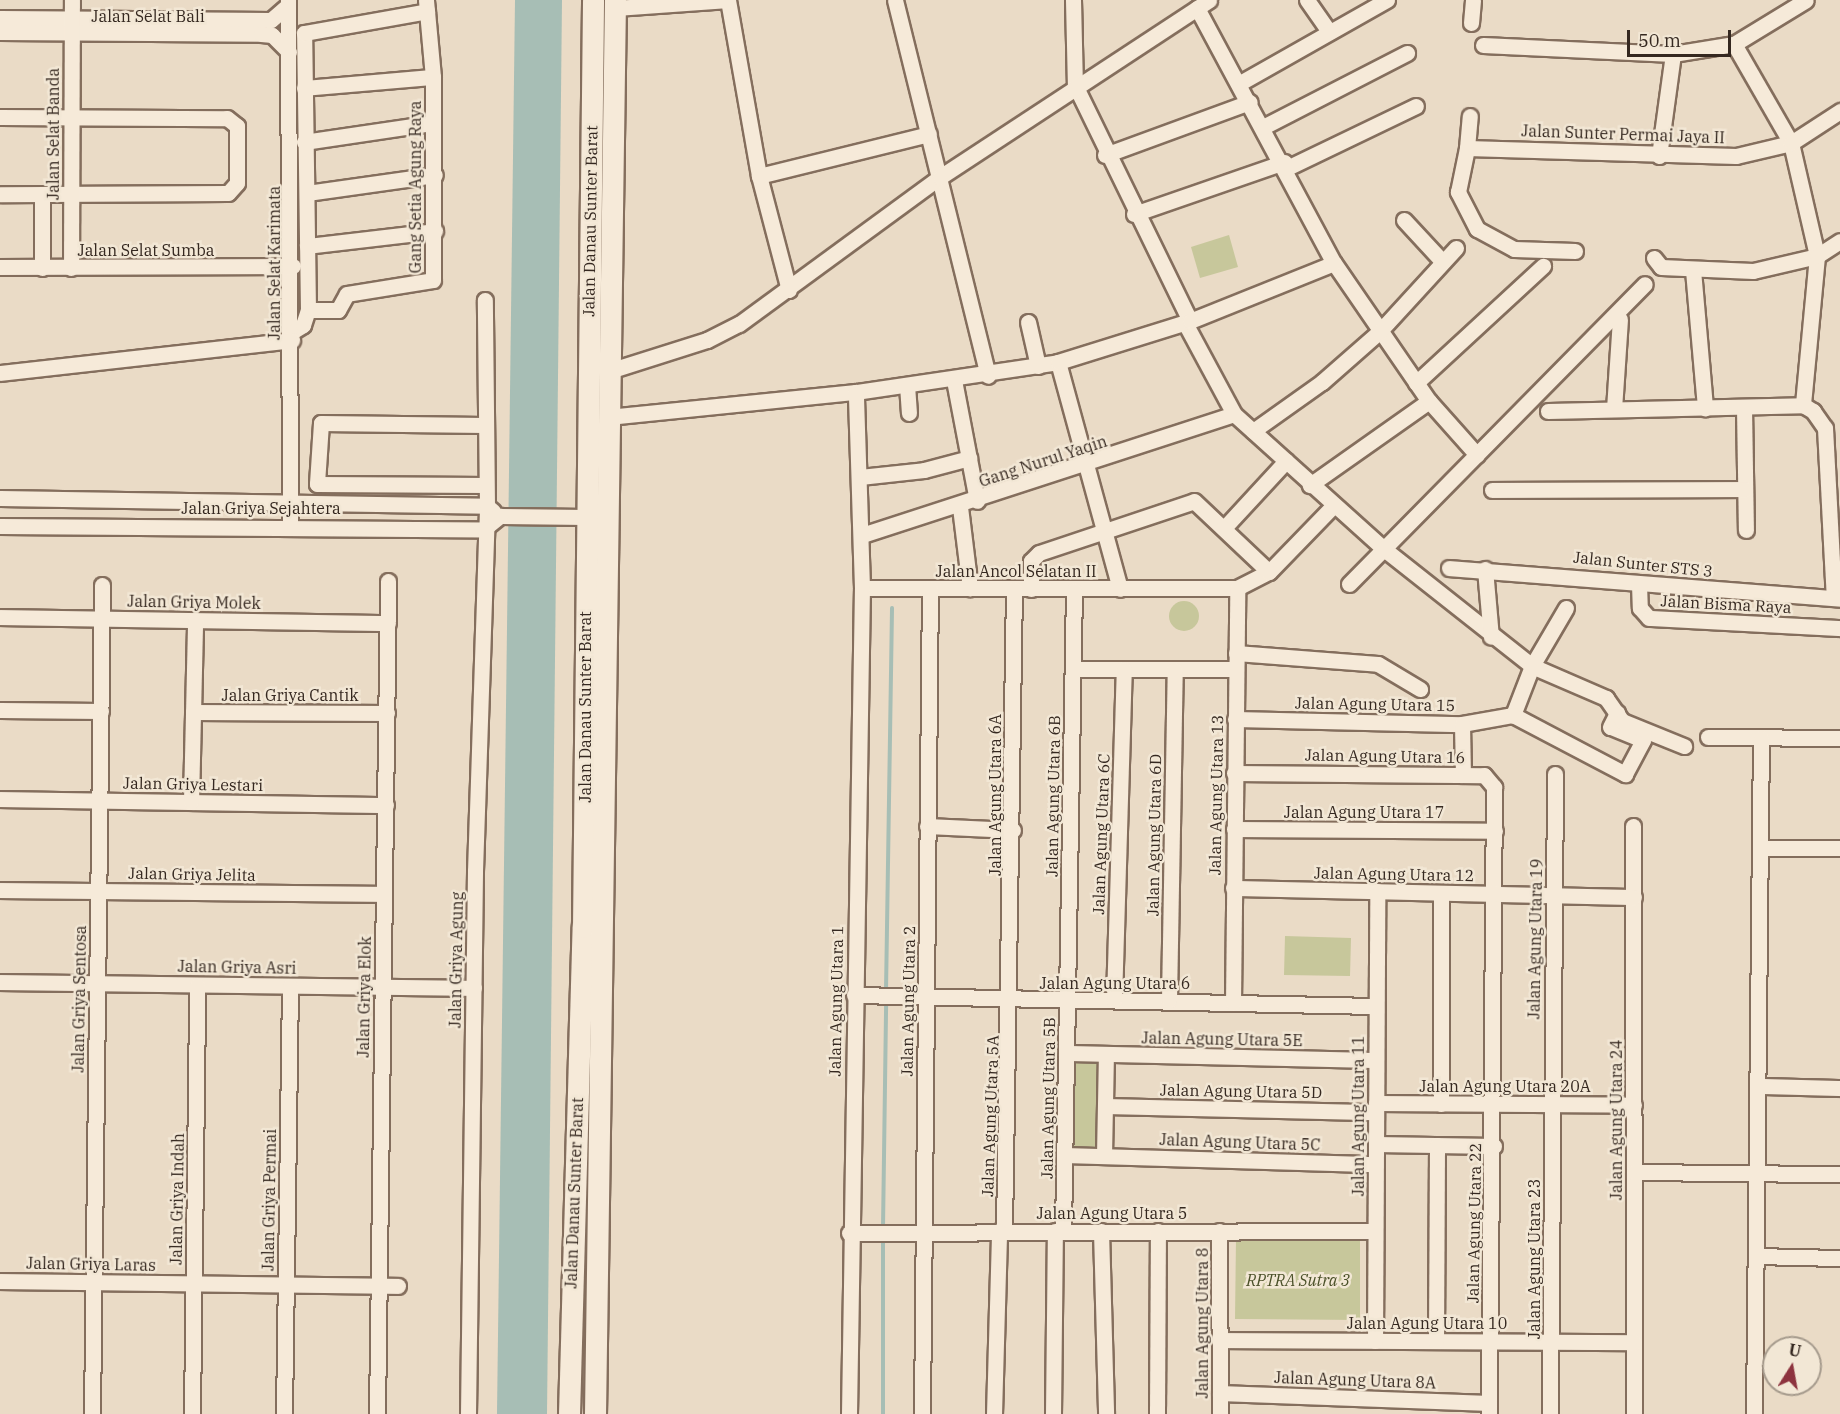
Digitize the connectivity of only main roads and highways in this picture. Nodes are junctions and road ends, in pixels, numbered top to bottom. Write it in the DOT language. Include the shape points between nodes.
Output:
graph roads {
  1 [pos="593,0"];
  2 [pos="616,4"];
  3 [pos="592,115"];
  4 [pos="614,116"];
  5 [pos="593,844"];
  6 [pos="596,1407"];
  7 [pos="569,1408"];
  1 -- 3 [label="main road, Jalan Danau Sunter Barat"];
  2 -- 4 [label="main road, Jalan Danau Sunter Barat"];
  3 -- 4 [label="main road"];
  3 -- 5 [label="main road, Jalan Danau Sunter Barat" via="576,517"];
  4 -- 5 [label="main road, Jalan Danau Sunter Barat"];
  5 -- 6 [label="main road, Jalan Danau Sunter Barat"];
  5 -- 7 [label="main road, Jalan Danau Sunter Barat"];
  6 -- 7 [label="main road"];
}
